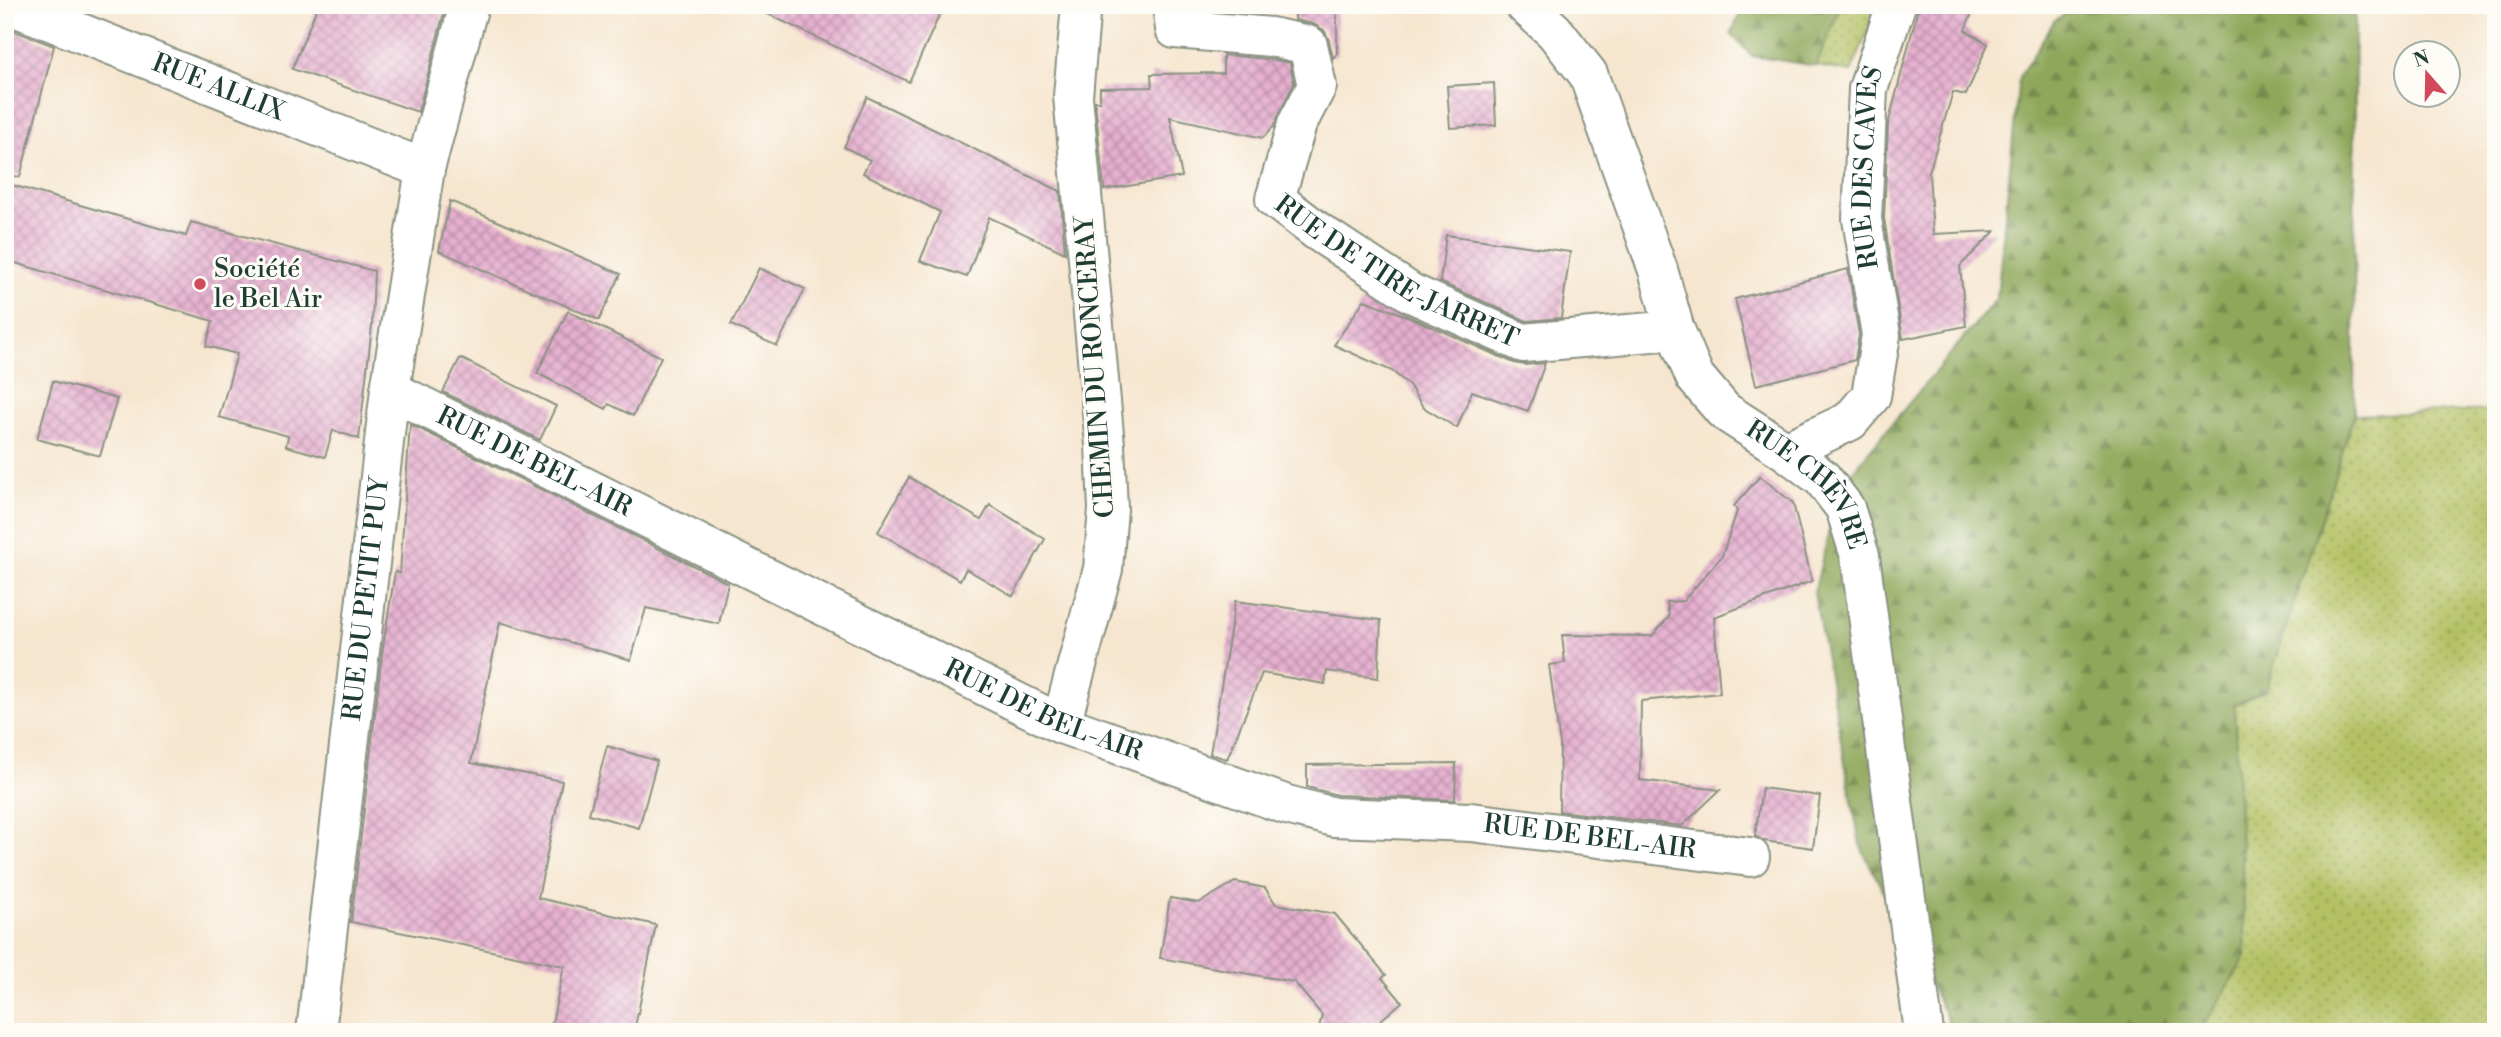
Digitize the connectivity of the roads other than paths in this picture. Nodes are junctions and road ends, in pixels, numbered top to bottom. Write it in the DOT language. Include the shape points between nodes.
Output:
graph roads {
  1 [pos="10,5"];
  2 [pos="469,5"];
  3 [pos="1081,5"];
  4 [pos="1172,5"];
  5 [pos="1525,5"];
  6 [pos="1896,5"];
  7 [pos="425,169"];
  8 [pos="1675,330"];
  9 [pos="390,390"];
  10 [pos="1786,451"];
  11 [pos="1060,724"];
  12 [pos="1750,857"];
  13 [pos="316,1032"];
  14 [pos="1924,1032"];
  1 -- 7 [label="street, RUE ALLIX"];
  2 -- 7 [label="street, RUE DU PETIT PUY"];
  3 -- 11 [label="street, CHEMIN DU RONCERAY" via="1073,96 1108,509 1103,569"];
  4 -- 8 [label="street, RUE DE TIRE-JARRET" via="1175,29 1271,37 1308,45 1318,86 1297,124 1275,199 1411,293 1523,343"];
  5 -- 8 [label="street, RUE CHÈVRE" via="1554,31 1588,74"];
  6 -- 10 [label="street, RUE DES CAVES" via="1868,89 1862,219 1881,335 1871,396 1850,421"];
  7 -- 9 [label="street, RUE DU PETIT PUY"];
  8 -- 10 [label="street, RUE CHÈVRE" via="1695,377 1724,411"];
  9 -- 11 [label="street, RUE DE BEL-AIR"];
  9 -- 13 [label="street, RUE DU PETIT PUY"];
  10 -- 14 [label="street, RUE CHÈVRE" via="1822,478 1845,508 1860,556"];
  11 -- 12 [label="street, RUE DE BEL-AIR" via="1287,805 1334,817 1471,822"];
}
